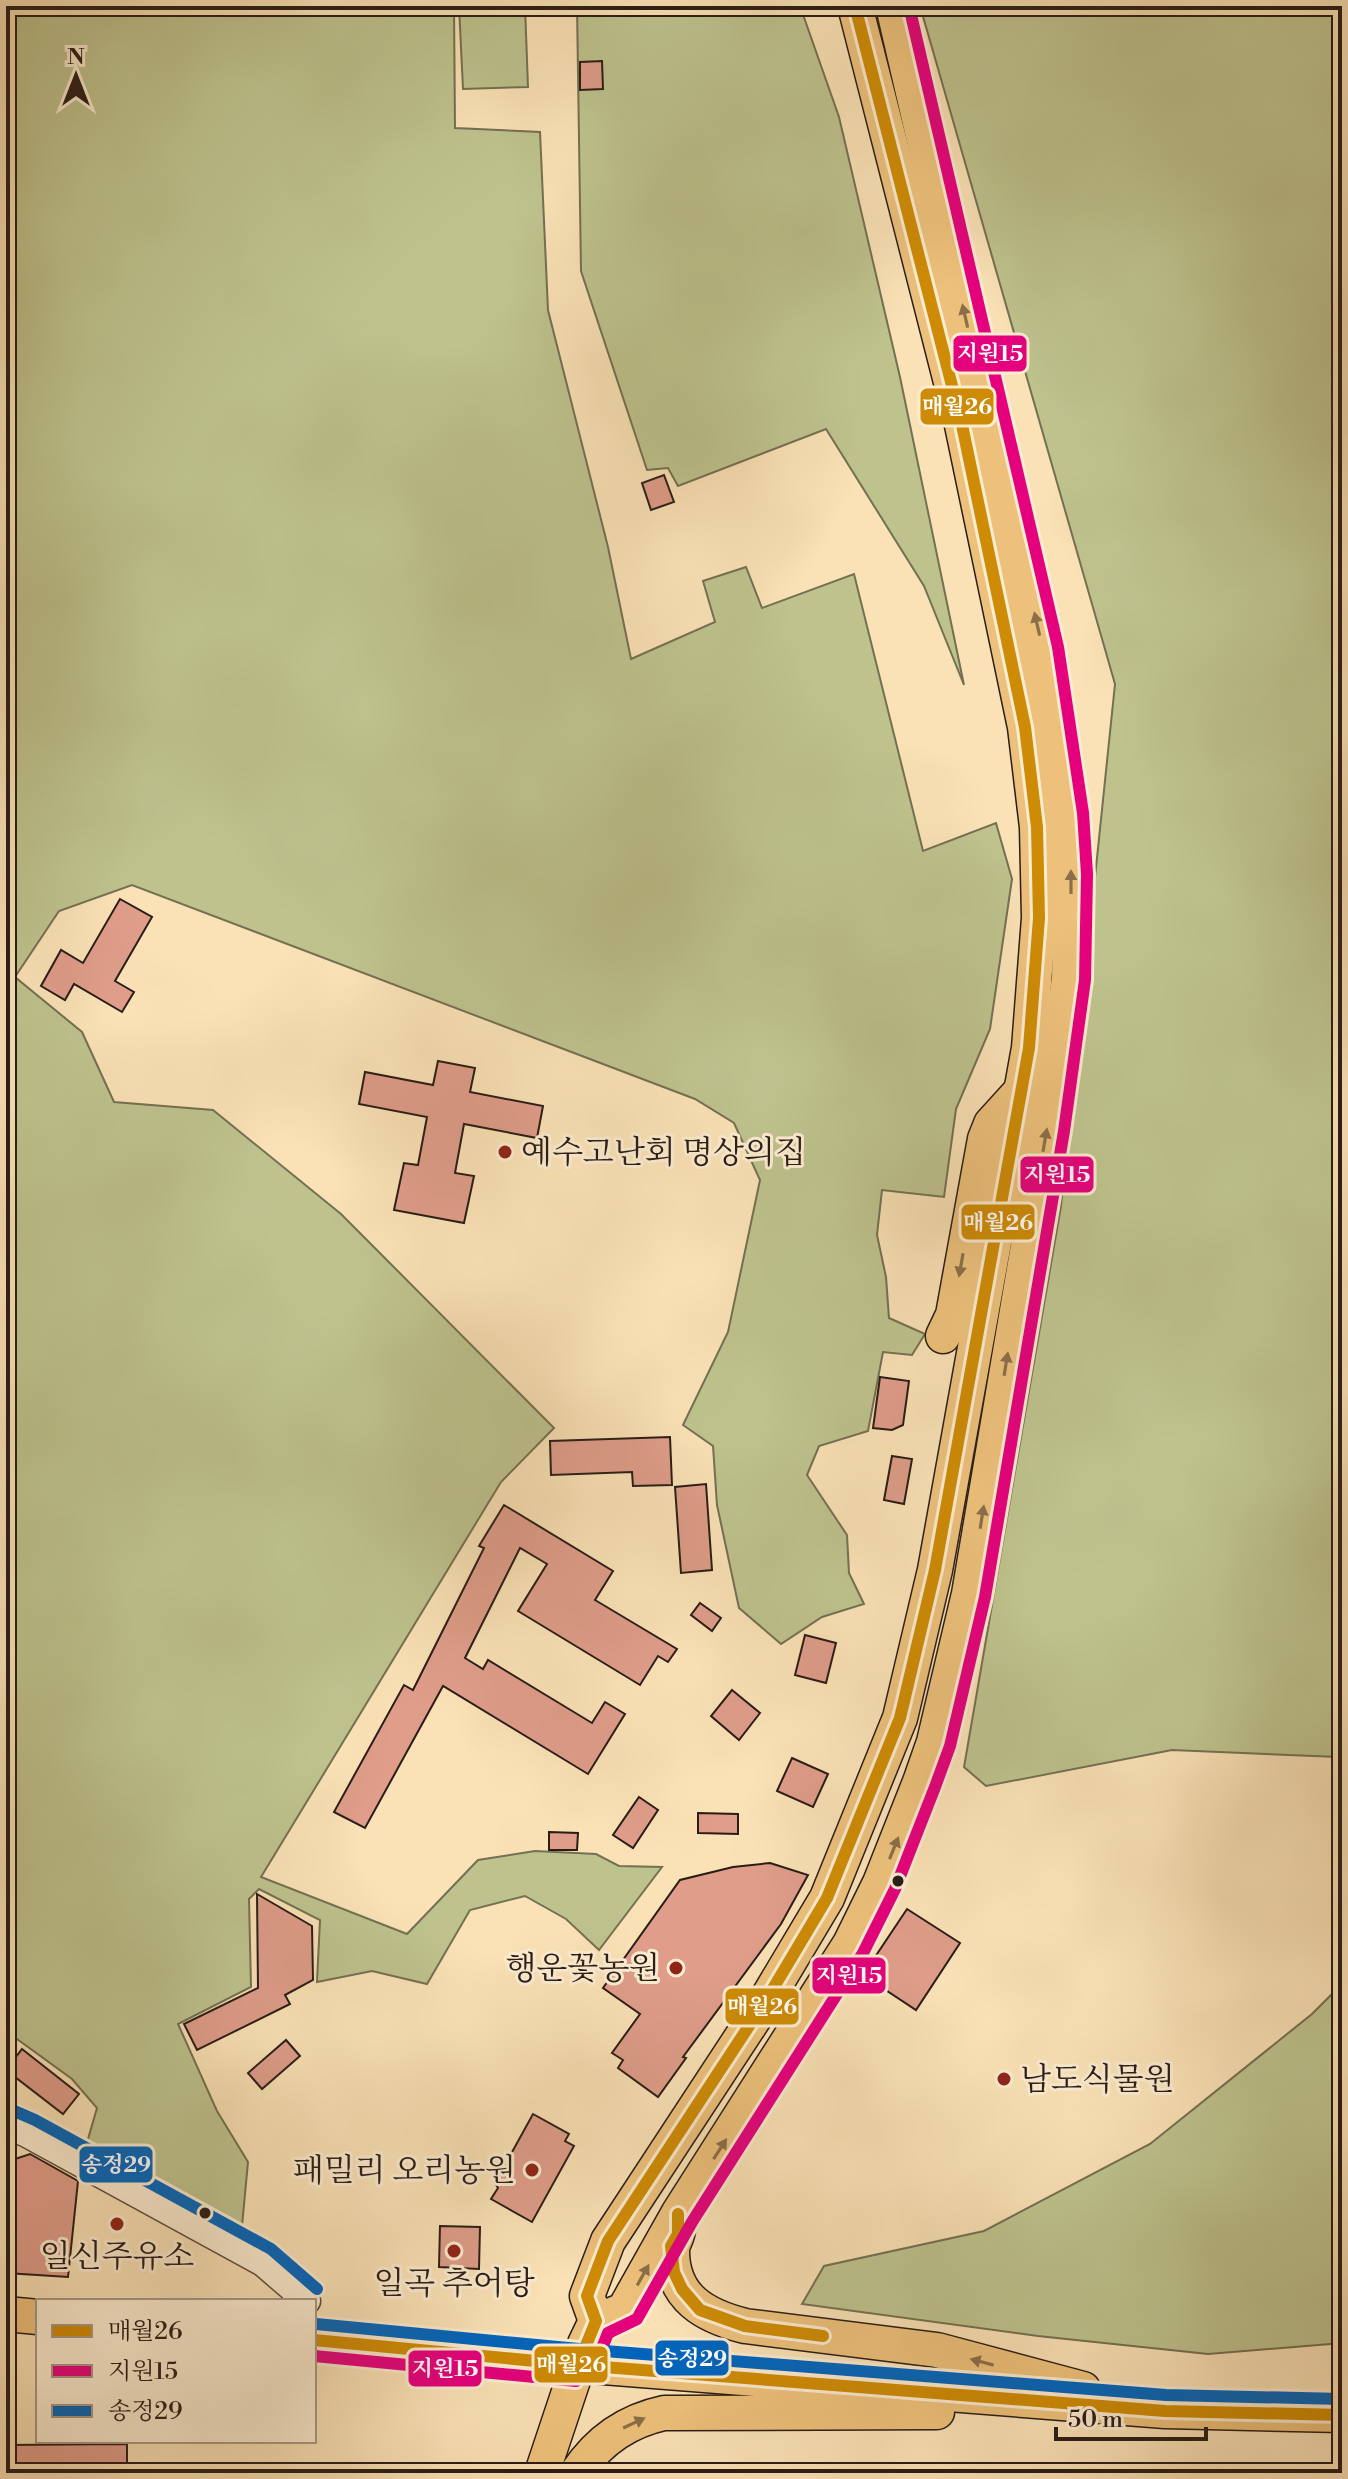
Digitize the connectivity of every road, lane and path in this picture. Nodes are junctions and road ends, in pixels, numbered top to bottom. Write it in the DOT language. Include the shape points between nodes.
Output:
graph roads {
  1 [pos="855,6"];
  2 [pos="893,6"];
  3 [pos="1021,1091"];
  4 [pos="943,1336"];
  5 [pos="6,2125"];
  6 [pos="678,2214"];
  7 [pos="305,2299"];
  8 [pos="6,2314"];
  9 [pos="316,2315"];
  10 [pos="36,2317"];
  11 [pos="596,2321"];
  12 [pos="324,2341"];
  13 [pos="578,2365"];
  14 [pos="1165,2411"];
  15 [pos="1342,2415"];
  16 [pos="542,2473"];
  17 [pos="577,2473"];
  1 -- 3 [label="main road" via="962,425 1025,727 1037,827 1039,918"];
  6 -- 2 [label="main road, one-way" via="850,1944 880,1883 934,1742 969,1594 1069,978 1067,814 1042,649"];
  3 -- 4 [label="main road, one-way" via="991,1124 985,1139 953,1315"];
  3 -- 11 [label="main road" via="935,1570 900,1718 827,1898 608,2241 587,2296"];
  5 -- 7 [label="street" via="263,2263"];
  11 -- 6 [label="main road, one-way" via="624,2310"];
  14 -- 6 [label="main road, one-way" via="937,2350 725,2321 700,2310 674,2272 671,2246 678,2234"];
  8 -- 10 [label="main road"];
  9 -- 12 [label="street"];
  11 -- 13 [label="main road"];
  12 -- 13 [label="main road"];
  13 -- 14 [label="main road"];
  13 -- 16 [label="main road"];
  14 -- 15 [label="main road"];
  17 -- 14 [label="main road, one-way" via="612,2435 664,2413"];
}
